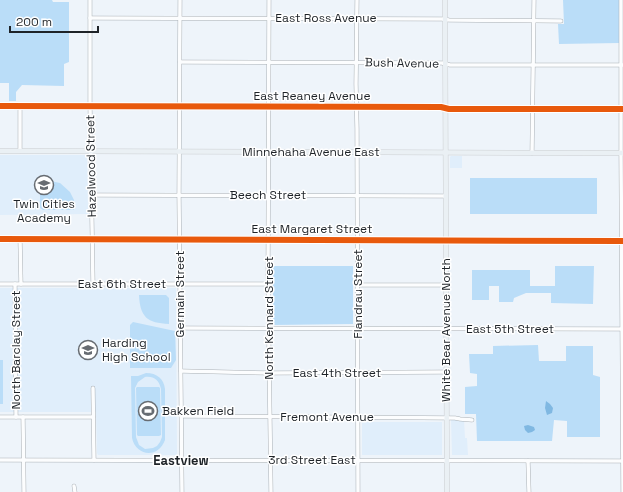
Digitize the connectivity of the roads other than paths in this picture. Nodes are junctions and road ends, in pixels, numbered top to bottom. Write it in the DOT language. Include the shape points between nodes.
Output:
graph roads {
  1 [pos="90,0"];
  2 [pos="180,0"];
  3 [pos="269,0"];
  4 [pos="357,0"];
  5 [pos="445,0"];
  6 [pos="534,0"];
  7 [pos="621,0"];
  8 [pos="90,18"];
  9 [pos="180,18"];
  10 [pos="268,18"];
  11 [pos="357,18"];
  12 [pos="445,20"];
  13 [pos="534,20"];
  14 [pos="561,20"];
  15 [pos="180,62"];
  16 [pos="268,62"];
  17 [pos="356,62"];
  18 [pos="445,64"];
  19 [pos="533,64"];
  20 [pos="622,65"];
  21 [pos="623,103"];
  22 [pos="0,106"];
  23 [pos="20,106"];
  24 [pos="90,106"];
  25 [pos="180,106"];
  26 [pos="268,107"];
  27 [pos="356,107"];
  28 [pos="445,108"];
  29 [pos="533,109"];
  30 [pos="622,109"];
  31 [pos="0,151"];
  32 [pos="20,151"];
  33 [pos="91,151"];
  34 [pos="179,152"];
  35 [pos="268,152"];
  36 [pos="358,152"];
  37 [pos="445,153"];
  38 [pos="532,153"];
  39 [pos="622,153"];
  40 [pos="92,195"];
  41 [pos="180,195"];
  42 [pos="268,195"];
  43 [pos="358,196"];
  44 [pos="445,196"];
  45 [pos="0,239"];
  46 [pos="20,239"];
  47 [pos="92,239"];
  48 [pos="180,240"];
  49 [pos="269,240"];
  50 [pos="358,240"];
  51 [pos="445,240"];
  52 [pos="622,241"];
  53 [pos="0,284"];
  54 [pos="15,284"];
  55 [pos="21,284"];
  56 [pos="92,284"];
  57 [pos="180,284"];
  58 [pos="268,284"];
  59 [pos="358,285"];
  60 [pos="446,285"];
  61 [pos="181,328"];
  62 [pos="269,328"];
  63 [pos="358,328"];
  64 [pos="446,329"];
  65 [pos="622,329"];
  66 [pos="180,371"];
  67 [pos="446,372"];
  68 [pos="270,373"];
  69 [pos="358,373"];
  70 [pos="622,373"];
  71 [pos="93,388"];
  72 [pos="181,416"];
  73 [pos="0,417"];
  74 [pos="16,417"];
  75 [pos="23,417"];
  76 [pos="93,417"];
  77 [pos="270,417"];
  78 [pos="358,418"];
  79 [pos="446,418"];
  80 [pos="623,418"];
  81 [pos="472,420"];
  82 [pos="0,460"];
  83 [pos="23,460"];
  84 [pos="94,460"];
  85 [pos="181,460"];
  86 [pos="270,460"];
  87 [pos="447,460"];
  88 [pos="358,461"];
  89 [pos="528,461"];
  90 [pos="623,461"];
  91 [pos="74,486"];
  92 [pos="24,492"];
  93 [pos="75,492"];
  94 [pos="182,492"];
  95 [pos="270,492"];
  96 [pos="358,492"];
  97 [pos="447,492"];
  98 [pos="529,492"];
  99 [pos="623,492"];
  1 -- 8 [label="street, Hazelwood Street"];
  2 -- 9 [label="street, Germain Street"];
  3 -- 10 [label="street, North Kennard Street"];
  4 -- 11 [label="street, Flandrau Street"];
  5 -- 12 [label="main road, White Bear Avenue North"];
  6 -- 13 [label="street"];
  7 -- 20 [label="street"];
  8 -- 9 [label="street, East Ross Avenue"];
  8 -- 24 [label="street, Hazelwood Street"];
  9 -- 10 [label="street, East Ross Avenue"];
  9 -- 15 [label="street, Germain Street"];
  10 -- 11 [label="street, East Ross Avenue"];
  10 -- 16 [label="street, North Kennard Street"];
  11 -- 12 [label="street, East Ross Avenue"];
  11 -- 17 [label="street, Flandrau Street"];
  12 -- 13 [label="street, East Ross Avenue"];
  12 -- 18 [label="main road, White Bear Avenue North"];
  13 -- 14 [label="street, East Ross Avenue"];
  13 -- 19 [label="street"];
  15 -- 16 [label="street, Bush Avenue"];
  15 -- 25 [label="street, Germain Street"];
  16 -- 17 [label="street, Bush Avenue"];
  16 -- 26 [label="street, North Kennard Street"];
  17 -- 18 [label="street, Bush Avenue"];
  17 -- 27 [label="street, Flandrau Street"];
  18 -- 19 [label="street, Bush Avenue"];
  18 -- 28 [label="main road, White Bear Avenue North"];
  19 -- 20 [label="street, Bush Avenue"];
  19 -- 29 [label="street"];
  20 -- 30 [label="street"];
  21 -- 30 [label="street"];
  22 -- 23 [label="street, East Reaney Avenue"];
  23 -- 24 [label="street, East Reaney Avenue"];
  23 -- 32 [label="street"];
  24 -- 25 [label="street, East Reaney Avenue"];
  24 -- 33 [label="street, Hazelwood Street"];
  25 -- 26 [label="street, East Reaney Avenue"];
  25 -- 34 [label="street, Germain Street"];
  26 -- 27 [label="street, East Reaney Avenue"];
  26 -- 35 [label="street, North Kennard Street"];
  27 -- 28 [label="street, East Reaney Avenue"];
  27 -- 36 [label="street, Flandrau Street"];
  28 -- 29 [label="street, East Reaney Avenue"];
  28 -- 37 [label="main road, White Bear Avenue North"];
  29 -- 30 [label="street, East Reaney Avenue"];
  29 -- 38 [label="street"];
  30 -- 39 [label="street"];
  31 -- 32 [label="main road, Minnehaha Avenue East"];
  32 -- 33 [label="main road, Minnehaha Avenue East"];
  33 -- 34 [label="main road, Minnehaha Avenue East"];
  33 -- 40 [label="street, Hazelwood Street"];
  34 -- 35 [label="main road, Minnehaha Avenue East"];
  34 -- 41 [label="street, Germain Street"];
  35 -- 36 [label="main road, Minnehaha Avenue East"];
  35 -- 42 [label="street, North Kennard Street"];
  36 -- 37 [label="main road, Minnehaha Avenue East"];
  36 -- 43 [label="street, Flandrau Street"];
  37 -- 38 [label="main road, Minnehaha Avenue East"];
  37 -- 44 [label="main road, White Bear Avenue North"];
  38 -- 39 [label="main road, Minnehaha Avenue East"];
  39 -- 52 [label="street"];
  40 -- 41 [label="street, Beech Street"];
  40 -- 47 [label="street, Hazelwood Street"];
  41 -- 42 [label="street, Beech Street"];
  41 -- 48 [label="street, Germain Street"];
  42 -- 43 [label="street, Beech Street"];
  42 -- 49 [label="street, North Kennard Street"];
  43 -- 44 [label="street, Beech Street"];
  43 -- 50 [label="street, Flandrau Street"];
  44 -- 51 [label="main road, White Bear Avenue North"];
  45 -- 46 [label="street, East Margaret Street"];
  46 -- 47 [label="street, East Margaret Street"];
  46 -- 55 [label="street, North Barclay Street"];
  47 -- 48 [label="street, East Margaret Street"];
  47 -- 56 [label="street, Hazelwood Street"];
  48 -- 49 [label="street, East Margaret Street"];
  48 -- 57 [label="street, Germain Street"];
  49 -- 50 [label="street, East Margaret Street"];
  49 -- 58 [label="street, North Kennard Street"];
  50 -- 51 [label="street, East Margaret Street"];
  50 -- 59 [label="street, Flandrau Street"];
  51 -- 52 [label="street, East Margaret Street"];
  51 -- 60 [label="main road, White Bear Avenue North"];
  52 -- 65 [label="street"];
  53 -- 54 [label="street, East 6th Street"];
  54 -- 55 [label="street, East 6th Street"];
  54 -- 74 [label="street, North Barclay Street"];
  55 -- 56 [label="street, East 6th Street"];
  56 -- 57 [label="street, East 6th Street"];
  57 -- 58 [label="street, East 6th Street"];
  57 -- 61 [label="street, Germain Street"];
  58 -- 62 [label="street, North Kennard Street"];
  59 -- 60 [label="street"];
  59 -- 63 [label="street, Flandrau Street"];
  60 -- 64 [label="main road, White Bear Avenue North"];
  61 -- 62 [label="street, East 5th Street"];
  61 -- 66 [label="street, Germain Street"];
  62 -- 63 [label="street, East 5th Street"];
  62 -- 68 [label="street, North Kennard Street"];
  63 -- 64 [label="street, East 5th Street"];
  63 -- 69 [label="street, Flandrau Street"];
  64 -- 65 [label="street, East 5th Street"];
  64 -- 67 [label="main road, White Bear Avenue North"];
  65 -- 70 [label="street"];
  66 -- 68 [label="street, East 4th Street"];
  66 -- 72 [label="street, Germain Street"];
  67 -- 69 [label="street, East 4th Street"];
  67 -- 79 [label="main road, White Bear Avenue North"];
  68 -- 69 [label="street, East 4th Street"];
  68 -- 77 [label="street, North Kennard Street"];
  69 -- 78 [label="street, Flandrau Street"];
  70 -- 80 [label="street"];
  71 -- 76 [label="street"];
  72 -- 77 [label="street, Fremont Avenue"];
  72 -- 85 [label="street, Germain Street"];
  73 -- 74 [label="street"];
  74 -- 75 [label="street"];
  75 -- 76 [label="street"];
  75 -- 83 [label="street, North Barclay Street"];
  76 -- 84 [label="street"];
  77 -- 78 [label="street, Fremont Avenue"];
  77 -- 86 [label="street, North Kennard Street"];
  78 -- 79 [label="street, Fremont Avenue"];
  78 -- 88 [label="street, Flandrau Street"];
  79 -- 81 [label="street, Fremont Avenue"];
  79 -- 87 [label="main road, White Bear Avenue North"];
  80 -- 90 [label="street"];
  82 -- 83 [label="street, 3rd Street East"];
  83 -- 84 [label="street, 3rd Street East"];
  83 -- 92 [label="street, North Barclay Street"];
  84 -- 85 [label="street, 3rd Street East"];
  85 -- 86 [label="street, 3rd Street East"];
  85 -- 94 [label="street, Germain Street"];
  86 -- 88 [label="street, 3rd Street East"];
  86 -- 95 [label="street, North Kennard Street"];
  87 -- 88 [label="street, 3rd Street East"];
  87 -- 89 [label="street, 3rd Street East"];
  87 -- 97 [label="main road, White Bear Avenue North"];
  88 -- 96 [label="street, Flandrau Street"];
  89 -- 90 [label="street, 3rd Street East"];
  89 -- 98 [label="street"];
  90 -- 99 [label="street"];
  91 -- 93 [label="street"];
}
